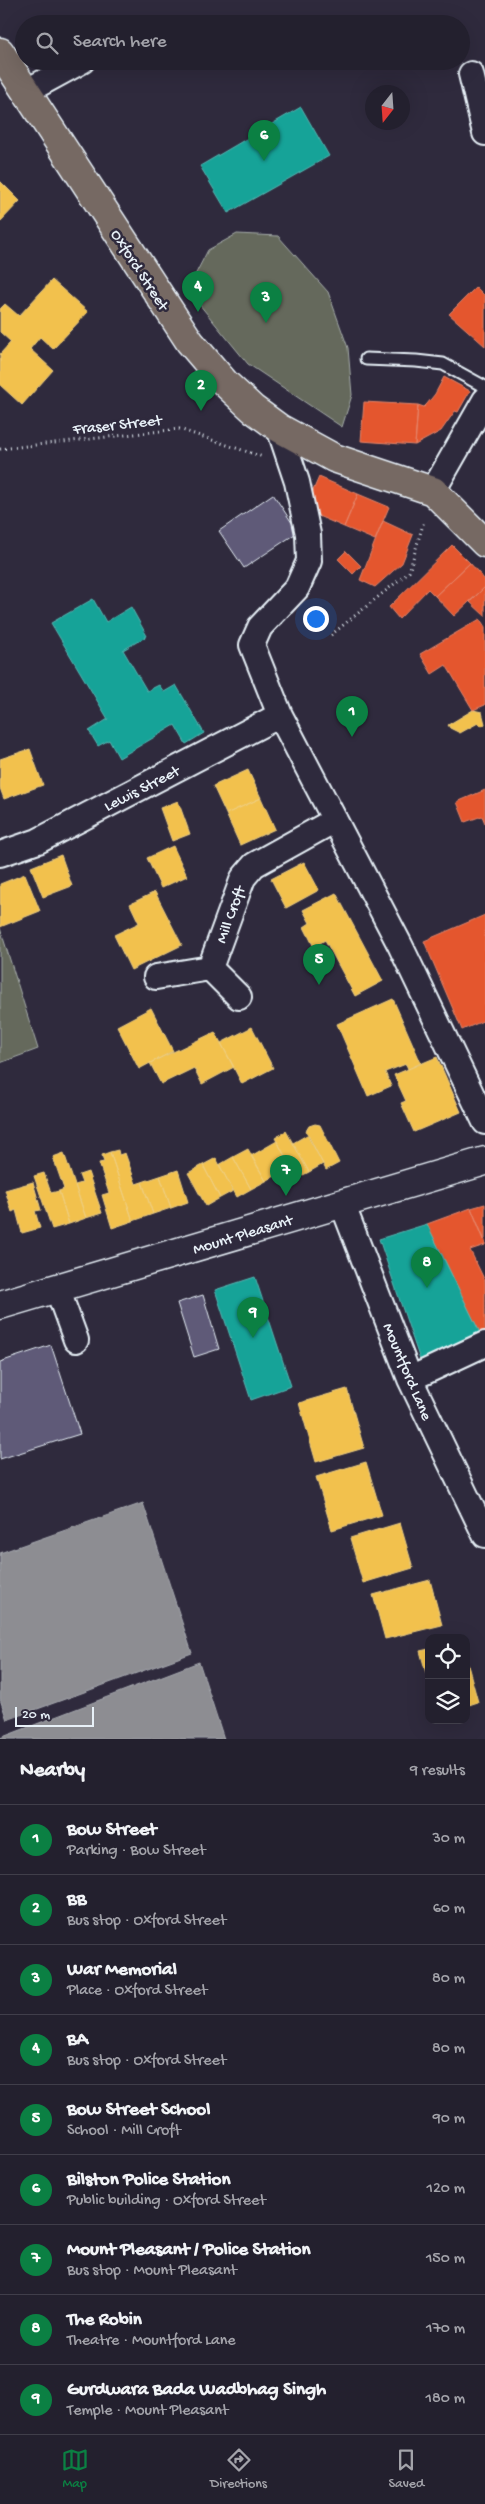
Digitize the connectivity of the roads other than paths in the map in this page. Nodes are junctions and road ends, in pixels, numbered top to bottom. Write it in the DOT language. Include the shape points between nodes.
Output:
graph roads {
  1 [pos="0,52"];
  2 [pos="66,70"];
  3 [pos="472,74"];
  4 [pos="26,92"];
  5 [pos="485,132"];
  6 [pos="366,359"];
  7 [pos="485,387"];
  8 [pos="485,400"];
  9 [pos="279,428"];
  10 [pos="433,492"];
  11 [pos="485,543"];
  12 [pos="280,715"];
  13 [pos="335,820"];
  14 [pos="0,854"];
  15 [pos="210,968"];
  16 [pos="156,977"];
  17 [pos="239,997"];
  18 [pos="485,1122"];
  19 [pos="485,1161"];
  20 [pos="342,1203"];
  21 [pos="57,1288"];
  22 [pos="0,1305"];
  23 [pos="76,1340"];
  24 [pos="485,1344"];
  25 [pos="410,1379"];
  26 [pos="485,1535"];
  1 -- 4 [label="highway, Oxford Street"];
  2 -- 4 [label="street"];
  3 -- 5 [label="street"];
  4 -- 9 [label="highway, Oxford Street" via="190,342 225,383"];
  6 -- 7 [label="lane" via="443,364"];
  8 -- 10 [label="street"];
  9 -- 10 [label="highway, Oxford Street" via="334,458"];
  9 -- 12 [label="street" via="308,534 309,561 297,588 260,627 252,645"];
  10 -- 11 [label="highway"];
  12 -- 13 [label="street"];
  12 -- 14 [label="street, Lewis Street" via="38,841"];
  13 -- 15 [label="street, Mill Croft" via="254,864 242,878"];
  13 -- 18 [label="street" via="400,945"];
  15 -- 16 [label="street"];
  15 -- 17 [label="street"];
  19 -- 20 [label="main road, Mount Pleasant"];
  20 -- 21 [label="main road, Mount Pleasant"];
  20 -- 25 [label="street, Mountford Lane"];
  21 -- 22 [label="main road, Mount Pleasant"];
  21 -- 23 [label="street"];
  24 -- 25 [label="street"];
  25 -- 26 [label="street, Mountford Lane"];
}
